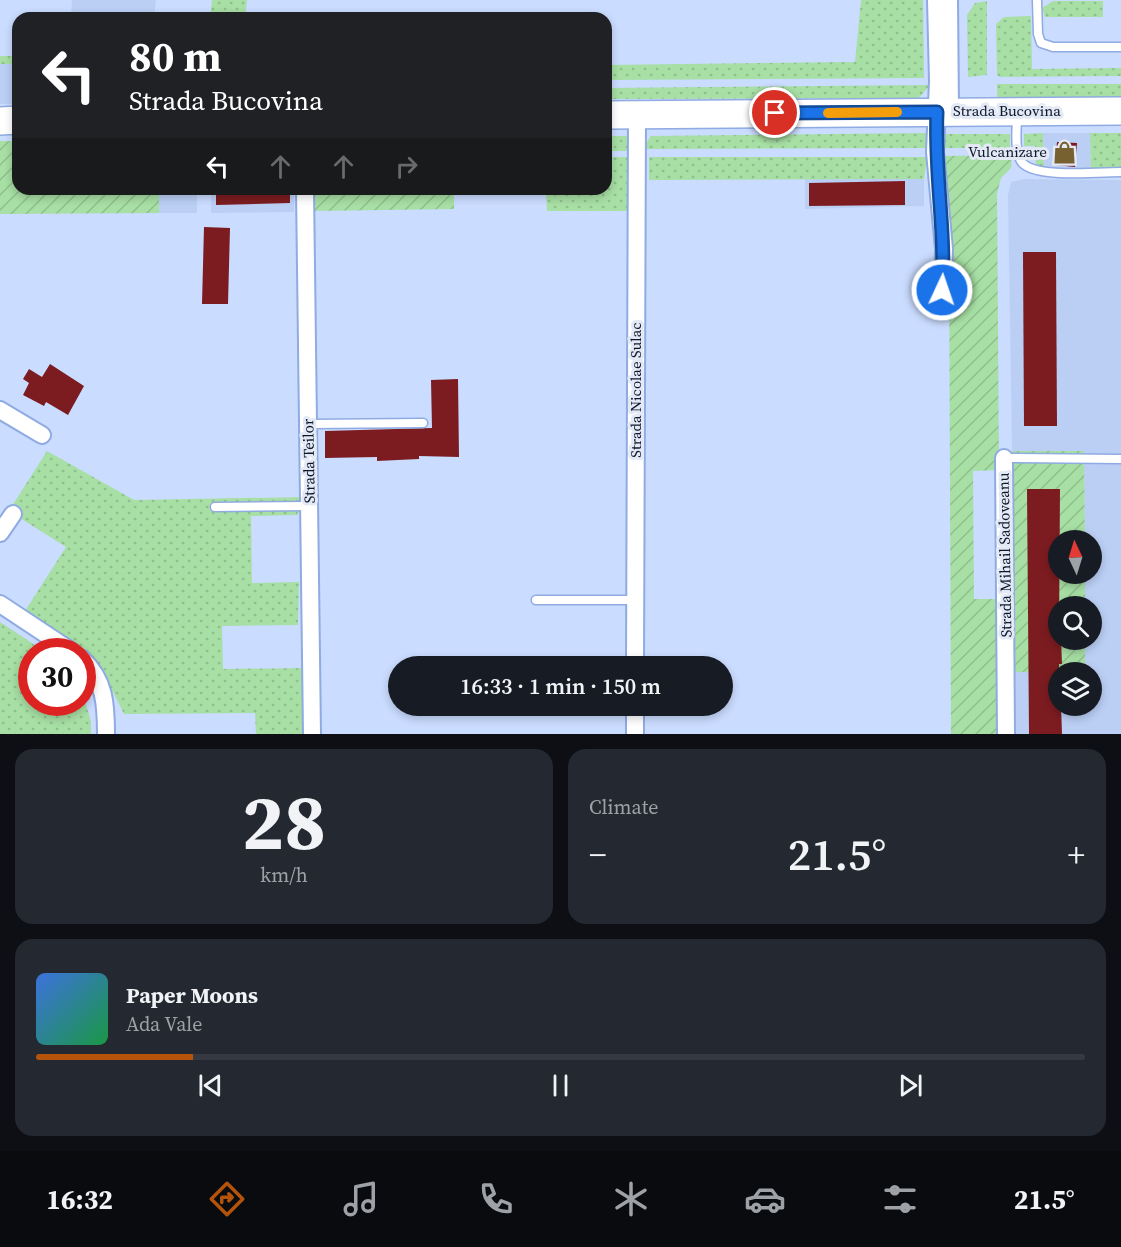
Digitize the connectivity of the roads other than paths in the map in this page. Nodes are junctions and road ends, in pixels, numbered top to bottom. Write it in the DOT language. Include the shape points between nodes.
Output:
graph roads {
  1 [pos="936,0"];
  2 [pos="949,0"];
  3 [pos="1037,0"];
  4 [pos="1121,47"];
  5 [pos="1017,111"];
  6 [pos="1121,111"];
  7 [pos="944,112"];
  8 [pos="612,115"];
  9 [pos="637,115"];
  10 [pos="1121,172"];
  11 [pos="305,195"];
  12 [pos="942,290"];
  13 [pos="0,411"];
  14 [pos="423,423"];
  15 [pos="309,424"];
  16 [pos="42,435"];
  17 [pos="1004,458"];
  18 [pos="1121,459"];
  19 [pos="215,507"];
  20 [pos="310,507"];
  21 [pos="13,514"];
  22 [pos="0,533"];
  23 [pos="536,600"];
  24 [pos="635,600"];
  25 [pos="0,604"];
  26 [pos="51,638"];
  27 [pos="635,656"];
  28 [pos="96,675"];
  29 [pos="635,716"];
  30 [pos="106,734"];
  31 [pos="312,734"];
  32 [pos="635,734"];
  33 [pos="1006,734"];
  1 -- 7 [label="street"];
  2 -- 7 [label="street"];
  3 -- 4 [label="lane" via="1041,43 1053,47"];
  5 -- 6 [label="main road, Strada Bucovina"];
  5 -- 7 [label="main road, Strada Bucovina"];
  5 -- 10 [label="lane" via="1018,151 1025,167 1047,172"];
  7 -- 9 [label="main road, Strada Bucovina"];
  7 -- 12 [label="street" via="935,152 944,249"];
  8 -- 9 [label="main road, Strada Bucovina"];
  9 -- 24 [label="street, Strada Nicolae Sulac"];
  11 -- 15 [label="street, Strada Teilor"];
  13 -- 16 [label="street"];
  14 -- 15 [label="lane"];
  15 -- 20 [label="street, Strada Teilor"];
  17 -- 18 [label="lane, Strada Mihail Sadoveanu"];
  17 -- 33 [label="street, Strada Mihail Sadoveanu"];
  19 -- 20 [label="lane"];
  20 -- 31 [label="street, Strada Teilor"];
  21 -- 22 [label="street"];
  23 -- 24 [label="lane"];
  24 -- 27 [label="street, Strada Nicolae Sulac"];
  25 -- 26 [label="street"];
  28 -- 30 [label="street" via="104,692"];
  29 -- 32 [label="street"];
}
